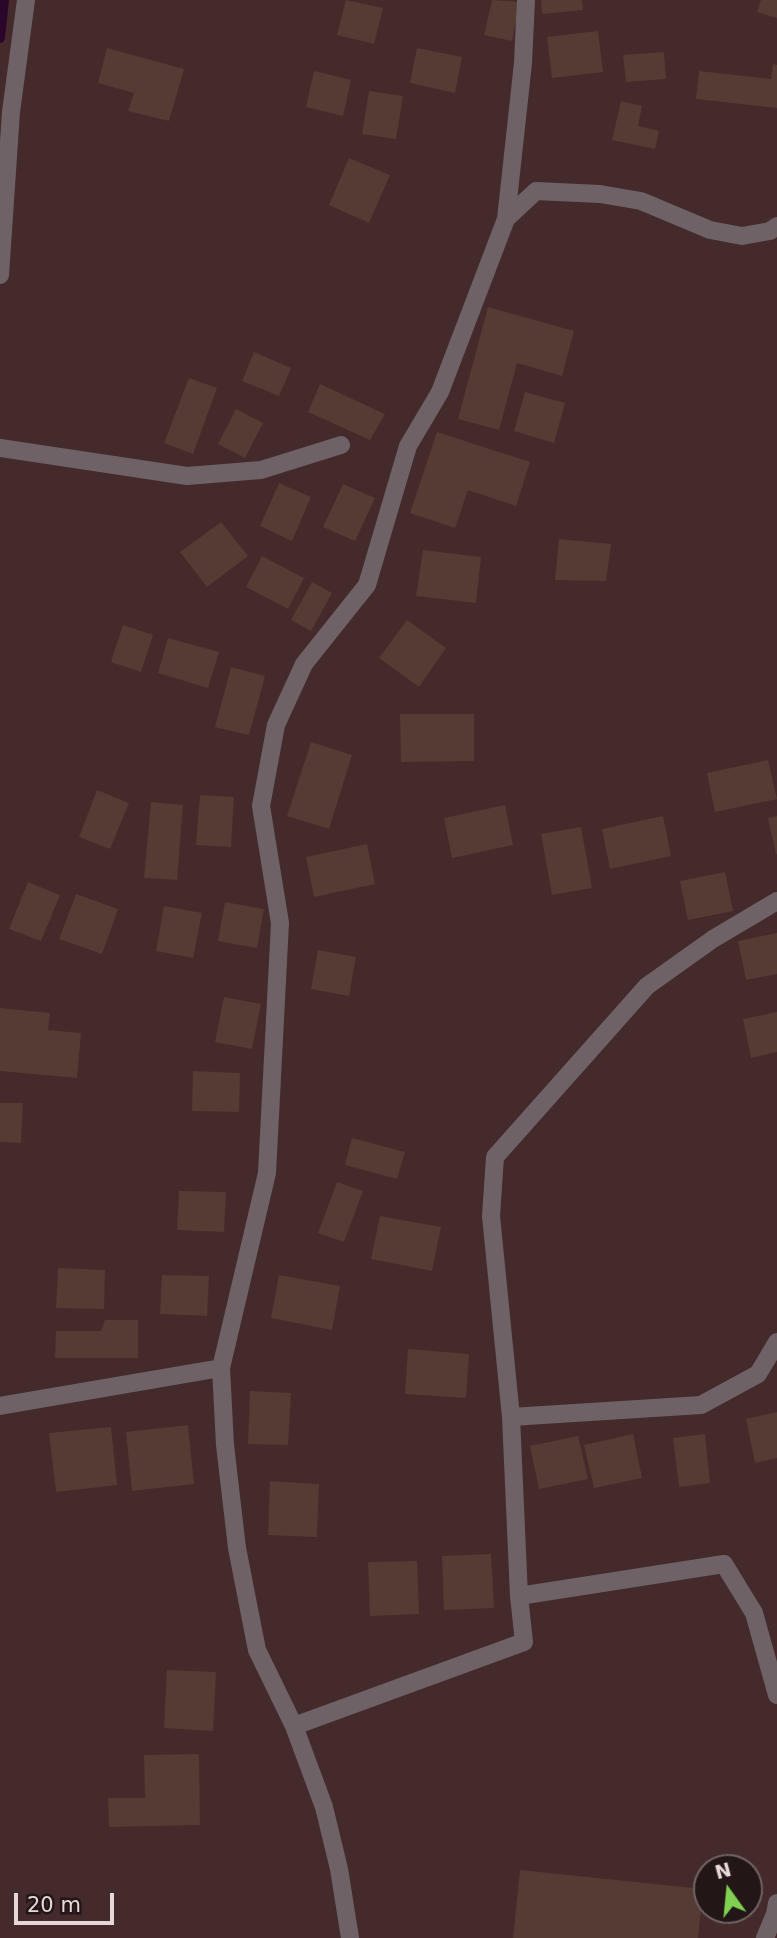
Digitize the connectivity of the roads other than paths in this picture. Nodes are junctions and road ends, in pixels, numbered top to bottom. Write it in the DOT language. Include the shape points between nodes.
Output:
graph roads {
  1 [pos="26,0"];
  2 [pos="526,0"];
  3 [pos="506,219"];
  4 [pos="777,226"];
  5 [pos="0,275"];
  6 [pos="341,445"];
  7 [pos="0,447"];
  8 [pos="777,901"];
  9 [pos="777,1342"];
  10 [pos="221,1368"];
  11 [pos="0,1406"];
  12 [pos="510,1418"];
  13 [pos="519,1596"];
  14 [pos="777,1695"];
  15 [pos="294,1726"];
  16 [pos="777,1903"];
  17 [pos="350,1938"];
  18 [pos="765,1938"];
  1 -- 5 [label="street" via="11,112"];
  2 -- 3 [label="street"];
  3 -- 4 [label="street" via="536,191 641,201 709,230 742,236"];
  3 -- 10 [label="street" via="440,392 408,446 367,585 304,664 276,725 261,806 280,923 267,1173"];
  6 -- 7 [label="street" via="261,470 187,476"];
  8 -- 12 [label="street" via="647,986 495,1157 491,1216"];
  9 -- 12 [label="street" via="758,1374 701,1405"];
  10 -- 11 [label="street"];
  10 -- 15 [label="street" via="237,1548 257,1650"];
  12 -- 13 [label="street"];
  13 -- 14 [label="street" via="724,1564 754,1613"];
  13 -- 15 [label="street" via="524,1642"];
  15 -- 17 [label="street" via="324,1807"];
  16 -- 18 [label="street"];
}
